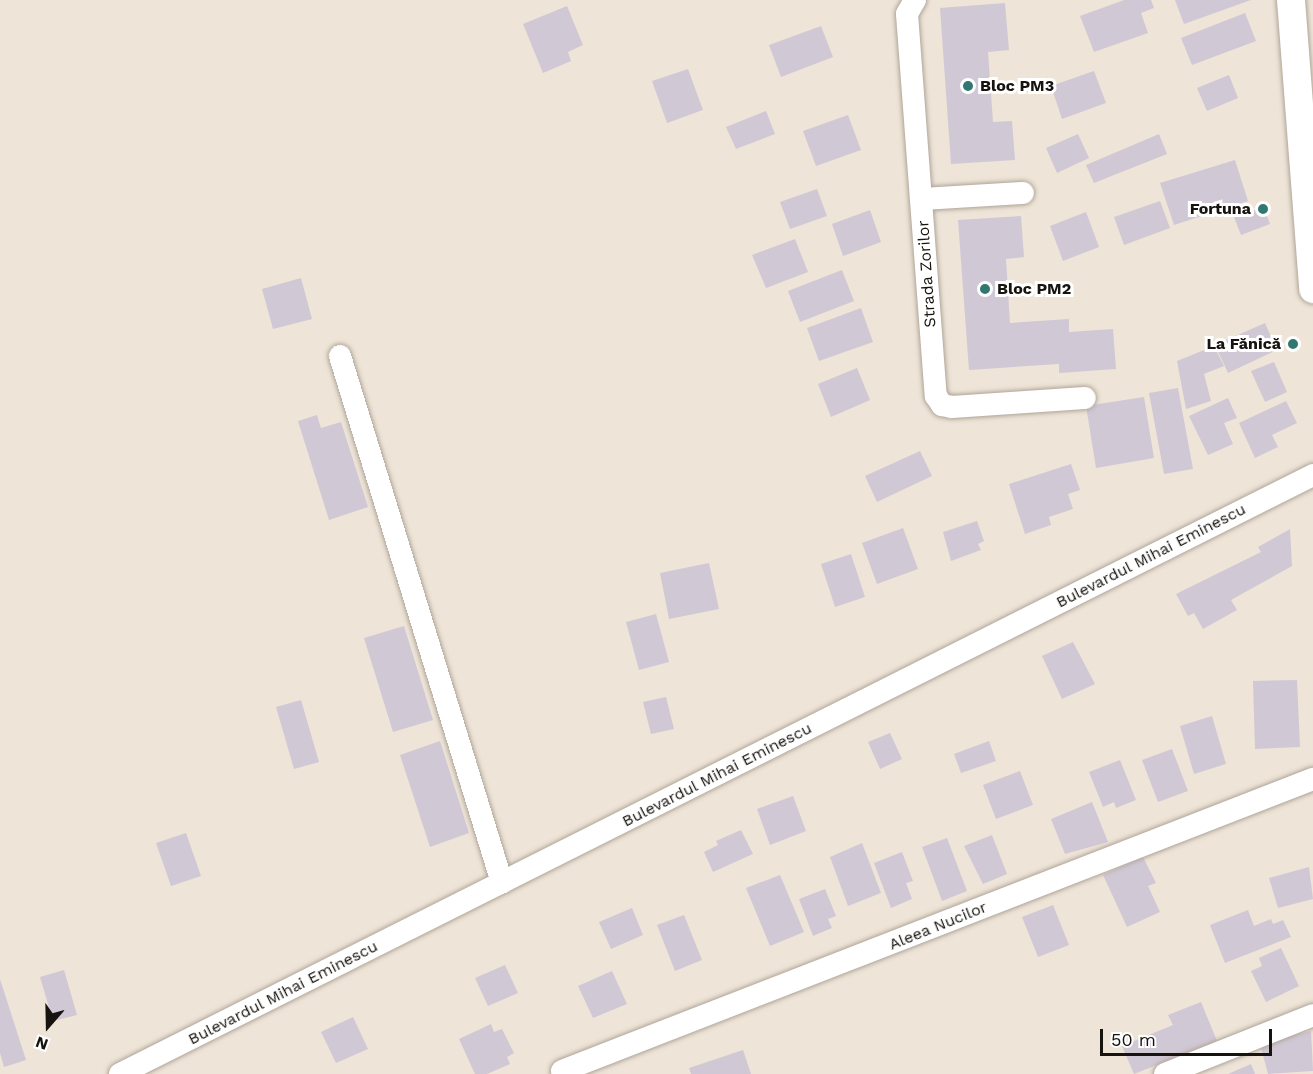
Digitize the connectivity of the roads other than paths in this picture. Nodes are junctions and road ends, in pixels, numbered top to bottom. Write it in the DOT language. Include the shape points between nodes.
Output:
graph roads {
  1 [pos="915,0"];
  2 [pos="1291,0"];
  3 [pos="1023,193"];
  4 [pos="921,199"];
  5 [pos="1311,223"];
  6 [pos="1313,289"];
  7 [pos="340,356"];
  8 [pos="1085,398"];
  9 [pos="1313,475"];
  10 [pos="1313,780"];
  11 [pos="502,883"];
  12 [pos="1313,1015"];
  13 [pos="562,1071"];
  14 [pos="120,1074"];
  15 [pos="1165,1074"];
  1 -- 4 [label="street, Strada Zorilor" via="907,14"];
  2 -- 5 [label="main road"];
  3 -- 4 [label="street"];
  4 -- 8 [label="street, Strada Zorilor" via="936,396 942,405"];
  5 -- 6 [label="main road"];
  7 -- 11 [label="street"];
  9 -- 11 [label="street, Bulevardul Mihai Eminescu"];
  10 -- 13 [label="street, Aleea Nucilor"];
  11 -- 14 [label="street, Bulevardul Mihai Eminescu"];
  12 -- 15 [label="street"];
}
